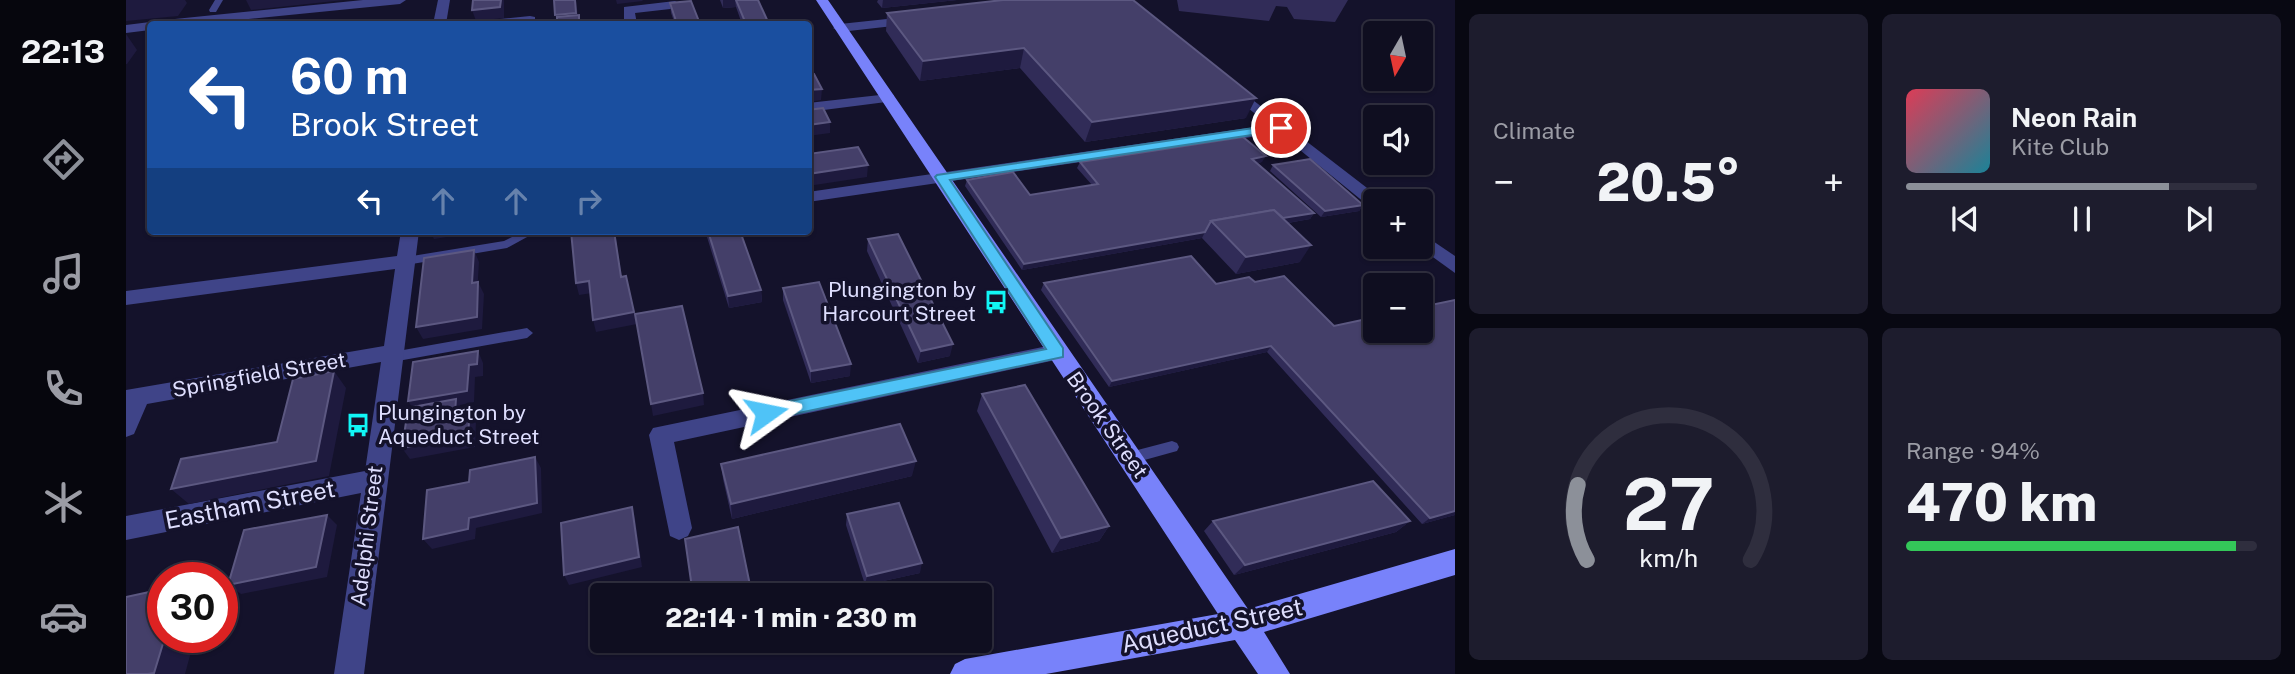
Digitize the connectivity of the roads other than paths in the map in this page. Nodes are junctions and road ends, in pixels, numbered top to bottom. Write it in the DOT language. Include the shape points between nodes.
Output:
graph roads {
  1 [pos="219,0"];
  2 [pos="400,0"];
  3 [pos="444,0"];
  4 [pos="822,0"];
  5 [pos="675,5"];
  6 [pos="213,10"];
  7 [pos="934,18"];
  8 [pos="530,20"];
  9 [pos="194,21"];
  10 [pos="440,21"];
  11 [pos="520,21"];
  12 [pos="630,21"];
  13 [pos="147,26"];
  14 [pos="840,28"];
  15 [pos="126,29"];
  16 [pos="1216,76"];
  17 [pos="890,98"];
  18 [pos="812,108"];
  19 [pos="1281,128"];
  20 [pos="942,177"];
  21 [pos="1363,192"];
  22 [pos="812,196"];
  23 [pos="409,235"];
  24 [pos="525,235"];
  25 [pos="1433,249"];
  26 [pos="406,261"];
  27 [pos="1455,266"];
  28 [pos="126,298"];
  29 [pos="527,332"];
  30 [pos="1057,352"];
  31 [pos="392,355"];
  32 [pos="132,398"];
  33 [pos="126,427"];
  34 [pos="1172,447"];
  35 [pos="1130,458"];
  36 [pos="374,481"];
  37 [pos="126,528"];
  38 [pos="679,528"];
  39 [pos="1455,562"];
  40 [pos="1243,624"];
  41 [pos="349,674"];
  42 [pos="965,674"];
  43 [pos="1275,674"];
  1 -- 6 [label="lane"];
  2 -- 9 [label="street"];
  3 -- 10 [label="street"];
  4 -- 14 [label="street, Brook Street"];
  5 -- 12 [label="street" via="628,10"];
  7 -- 14 [label="street"];
  8 -- 11 [label="street"];
  13 -- 15 [label="street"];
  14 -- 17 [label="street, Brook Street"];
  16 -- 19 [label="street"];
  17 -- 18 [label="street"];
  17 -- 20 [label="street, Brook Street"];
  19 -- 20 [label="street"];
  19 -- 21 [label="street"];
  20 -- 22 [label="street"];
  20 -- 30 [label="street, Brook Street"];
  23 -- 26 [label="street, Adelphi Street"];
  24 -- 26 [label="lane" via="507,244"];
  25 -- 27 [label="street"];
  26 -- 28 [label="street"];
  26 -- 31 [label="street, Adelphi Street"];
  29 -- 31 [label="lane"];
  30 -- 35 [label="street, Brook Street"];
  30 -- 38 [label="street" via="661,435"];
  31 -- 32 [label="street, Springfield Street"];
  31 -- 36 [label="street, Adelphi Street"];
  32 -- 33 [label="street"];
  34 -- 35 [label="lane"];
  35 -- 40 [label="street, Brook Street"];
  36 -- 37 [label="street, Eastham Street"];
  36 -- 41 [label="street, Adelphi Street"];
  39 -- 40 [label="street, Aqueduct Street"];
  40 -- 42 [label="street, Aqueduct Street"];
  40 -- 43 [label="street, Brook Street"];
}
